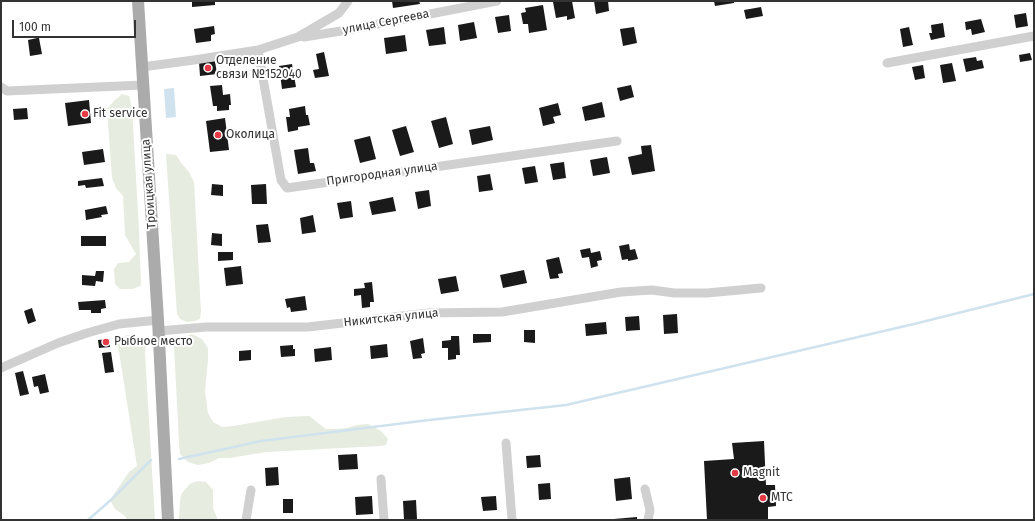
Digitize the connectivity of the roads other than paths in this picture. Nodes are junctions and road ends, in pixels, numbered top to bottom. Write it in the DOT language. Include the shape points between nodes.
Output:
graph roads {
  1 [pos="138,1"];
  2 [pos="348,1"];
  3 [pos="497,1"];
  4 [pos="1034,36"];
  5 [pos="298,38"];
  6 [pos="258,50"];
  7 [pos="887,63"];
  8 [pos="142,66"];
  9 [pos="143,85"];
  10 [pos="3,91"];
  11 [pos="617,141"];
  12 [pos="760,288"];
  13 [pos="158,326"];
  14 [pos="1,368"];
  15 [pos="506,443"];
  16 [pos="380,479"];
  17 [pos="645,489"];
  18 [pos="250,490"];
  19 [pos="168,520"];
  20 [pos="246,520"];
  21 [pos="384,520"];
  22 [pos="512,520"];
  23 [pos="648,520"];
  1 -- 8 [label="main road, Троицкая улица"];
  2 -- 5 [label="street" via="339,13"];
  3 -- 5 [label="street, улица Сергеева"];
  4 -- 7 [label="street"];
  5 -- 6 [label="street"];
  6 -- 8 [label="street"];
  6 -- 11 [label="street, Пригородная улица" via="281,180 287,188"];
  8 -- 9 [label="main road, Троицкая улица"];
  9 -- 10 [label="street"];
  9 -- 13 [label="main road, Троицкая улица"];
  12 -- 13 [label="street, Никитская улица" via="707,294 652,290 621,292 502,312 428,313 308,327"];
  13 -- 14 [label="street, Никитская улица" via="119,324 58,343"];
  13 -- 19 [label="main road, Троицкая улица"];
  15 -- 22 [label="street"];
  16 -- 21 [label="street"];
  17 -- 23 [label="street" via="650,510"];
  18 -- 20 [label="street"];
}
